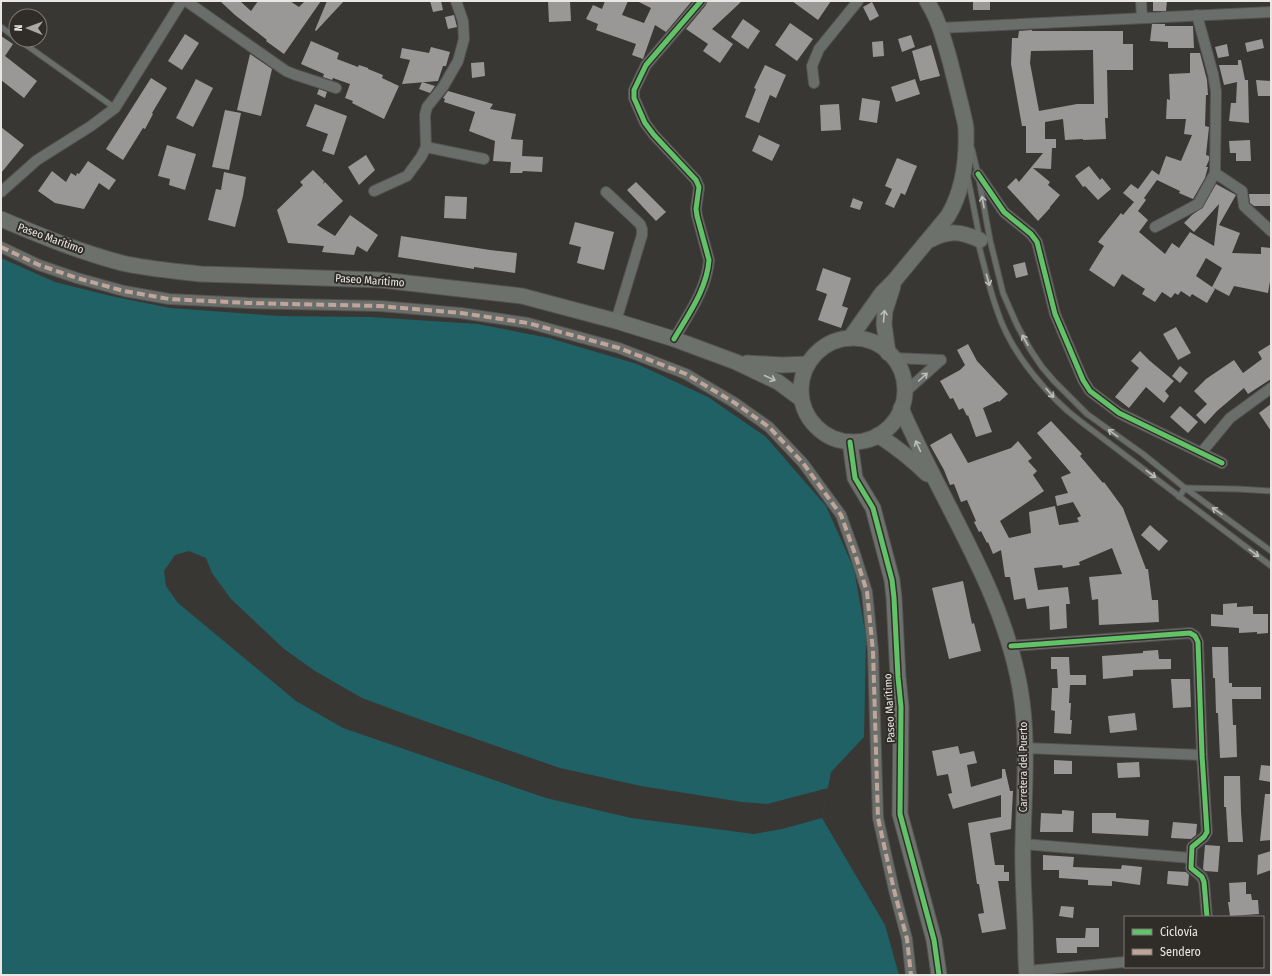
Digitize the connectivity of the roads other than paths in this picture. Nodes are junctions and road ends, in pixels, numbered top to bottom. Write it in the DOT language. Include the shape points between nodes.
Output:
graph roads {
  1 [pos="182,1"];
  2 [pos="186,1"];
  3 [pos="456,1"];
  4 [pos="701,1"];
  5 [pos="858,1"];
  6 [pos="927,1"];
  7 [pos="1141,1"];
  8 [pos="1271,12"];
  9 [pos="1197,15"];
  10 [pos="1142,17"];
  11 [pos="940,28"];
  12 [pos="30,48"];
  13 [pos="814,83"];
  14 [pos="336,88"];
  15 [pos="115,108"];
  16 [pos="966,129"];
  17 [pos="426,147"];
  18 [pos="484,160"];
  19 [pos="965,162"];
  20 [pos="1215,173"];
  21 [pos="978,174"];
  22 [pos="374,191"];
  23 [pos="1,192"];
  24 [pos="606,192"];
  25 [pos="1,219"];
  26 [pos="1156,227"];
  27 [pos="1271,231"];
  28 [pos="929,240"];
  29 [pos="980,240"];
  30 [pos="1,247"];
  31 [pos="894,281"];
  32 [pos="616,321"];
  33 [pos="850,338"];
  34 [pos="674,339"];
  35 [pos="891,355"];
  36 [pos="736,362"];
  37 [pos="808,364"];
  38 [pos="1271,388"];
  39 [pos="904,393"];
  40 [pos="802,399"];
  41 [pos="901,408"];
  42 [pos="878,436"];
  43 [pos="850,442"];
  44 [pos="1201,453"];
  45 [pos="1222,463"];
  46 [pos="935,481"];
  47 [pos="1185,488"];
  48 [pos="1271,491"];
  49 [pos="1179,497"];
  50 [pos="1271,551"];
  51 [pos="1271,566"];
  52 [pos="1011,646"];
  53 [pos="1025,748"];
  54 [pos="1202,755"];
  55 [pos="1023,844"];
  56 [pos="1191,858"];
  57 [pos="1207,916"];
  58 [pos="1124,962"];
  59 [pos="1027,973"];
  60 [pos="911,975"];
  61 [pos="939,975"];
  1 -- 15 [label="street"];
  2 -- 14 [label="street" via="286,71"];
  3 -- 17 [label="street" via="463,21 464,39 458,61 443,87 427,107"];
  4 -- 34 [label="street" via="646,65 634,90 634,98 645,123 696,180 699,187 696,209 709,268 700,294"];
  5 -- 13 [label="street" via="819,49 812,66"];
  6 -- 11 [label="main road"];
  7 -- 10 [label="street"];
  8 -- 9 [label="street"];
  9 -- 10 [label="street"];
  9 -- 20 [label="street" via="1216,91"];
  10 -- 11 [label="street"];
  11 -- 16 [label="main road"];
  12 -- 15 [label="lane"];
  15 -- 23 [label="street" via="37,160"];
  16 -- 19 [label="main road"];
  16 -- 21 [label="lane"];
  17 -- 18 [label="street"];
  17 -- 22 [label="street" via="407,176"];
  19 -- 28 [label="main road" via="955,204"];
  19 -- 29 [label="lane"];
  20 -- 26 [label="street" via="1198,204"];
  20 -- 27 [label="street" via="1242,191 1244,206"];
  21 -- 44 [label="street" via="1004,212 1037,242 1055,314 1090,392 1119,413"];
  47 -- 21 [label="lane, one-way" via="1087,414 1054,381 1030,349 1002,293"];
  24 -- 32 [label="street" via="642,228"];
  25 -- 32 [label="main road, Paseo Marítimo" via="58,243 123,263 201,274 381,280 522,296"];
  28 -- 29 [label="main road" via="949,233 966,234"];
  28 -- 31 [label="main road"];
  29 -- 49 [label="lane, one-way" via="978,242 997,311 1017,352 1034,374 1057,401 1080,421"];
  30 -- 60 [label="street" via="39,266 77,278 124,291 168,299 248,304 380,306 461,313 528,323 619,348 686,374 769,427 803,464 841,515 867,592 872,651 878,818 907,939"];
  31 -- 33 [label="main road" via="882,293"];
  35 -- 31 [label="main road, one-way" via="884,324 885,310"];
  32 -- 34 [label="main road, Paseo Marítimo"];
  33 -- 35 [label="main road" via="871,341"];
  33 -- 37 [label="main road" via="826,346"];
  34 -- 36 [label="main road, Paseo Marítimo"];
  35 -- 39 [label="main road" via="900,369"];
  39 -- 35 [label="street, one-way" via="941,360"];
  36 -- 37 [label="main road, Paseo Marítimo"];
  36 -- 40 [label="main road, Paseo Marítimo, one-way" via="778,382"];
  37 -- 40 [label="main road" via="803,375"];
  38 -- 44 [label="street" via="1230,418"];
  39 -- 41 [label="main road"];
  40 -- 43 [label="main road" via="806,414 816,427 839,441"];
  41 -- 42 [label="main road" via="892,424"];
  46 -- 41 [label="main road, Carretera del Puerto, one-way"];
  42 -- 43 [label="main road" via="865,441"];
  42 -- 46 [label="main road, Carretera del Puerto" via="896,446"];
  43 -- 61 [label="main road, Paseo Marítimo" via="855,478 873,508 892,580 901,707 900,814 934,940"];
  44 -- 45 [label="street"];
  46 -- 52 [label="main road, Carretera del Puerto" via="996,602"];
  47 -- 48 [label="lane"];
  47 -- 49 [label="lane"];
  50 -- 47 [label="lane, one-way"];
  49 -- 51 [label="lane, one-way"];
  52 -- 53 [label="main road, Carretera del Puerto" via="1020,689"];
  52 -- 54 [label="street" via="1190,633 1198,642"];
  53 -- 54 [label="street"];
  53 -- 55 [label="main road, Carretera del Puerto"];
  54 -- 56 [label="street" via="1207,832 1192,847"];
  55 -- 56 [label="street"];
  55 -- 59 [label="main road, Carretera del Puerto"];
  56 -- 57 [label="street" via="1191,868 1204,882"];
  58 -- 59 [label="street"];
}
